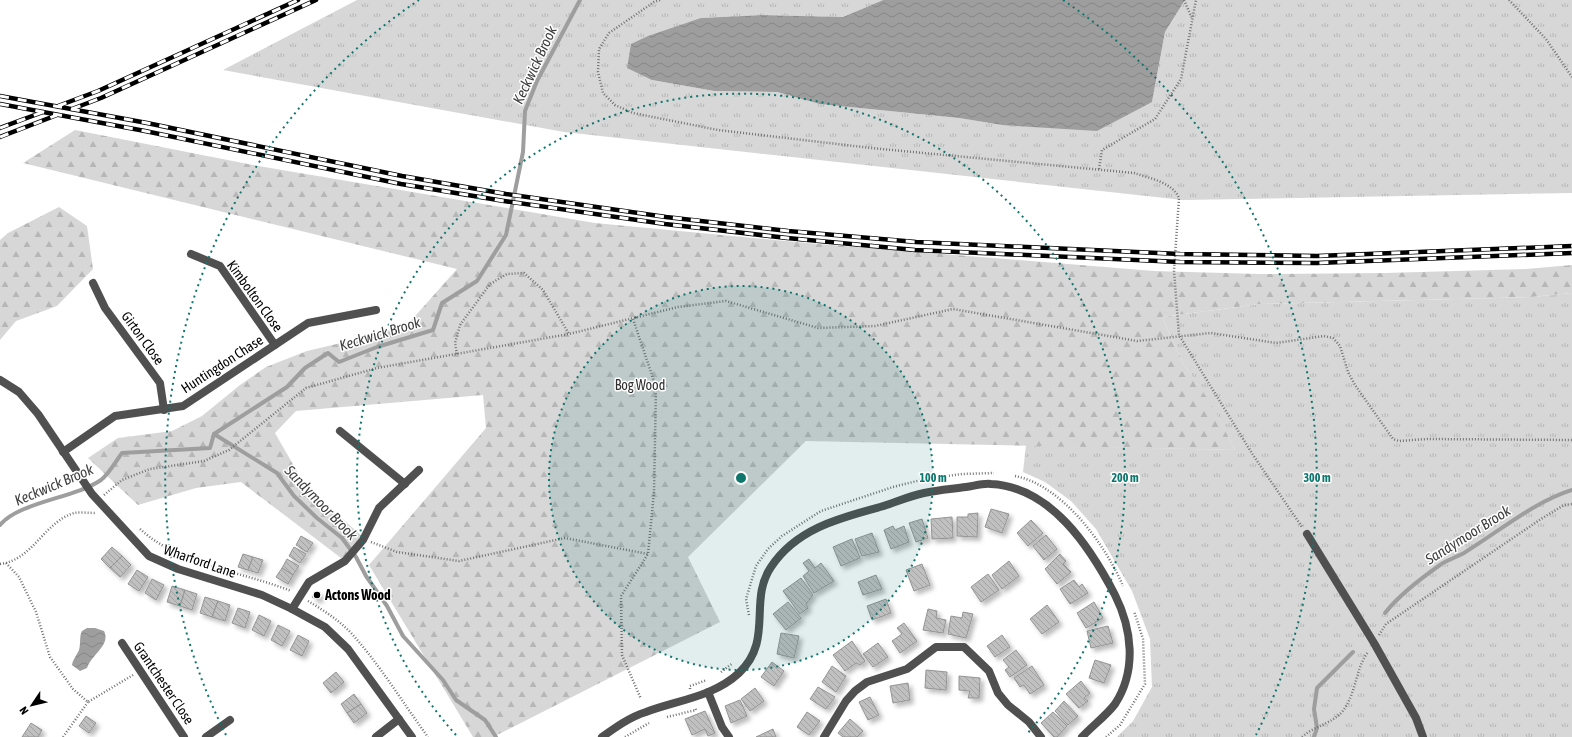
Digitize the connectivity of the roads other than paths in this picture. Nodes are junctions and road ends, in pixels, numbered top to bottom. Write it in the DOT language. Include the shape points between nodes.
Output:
graph roads {
  1 [pos="191,254"];
  2 [pos="93,283"];
  3 [pos="376,310"];
  4 [pos="275,345"];
  5 [pos="0,380"];
  6 [pos="164,410"];
  7 [pos="340,431"];
  8 [pos="64,452"];
  9 [pos="419,470"];
  10 [pos="405,484"];
  11 [pos="1307,534"];
  12 [pos="292,609"];
  13 [pos="122,644"];
  14 [pos="708,692"];
  15 [pos="399,719"];
  16 [pos="230,720"];
  17 [pos="184,737"];
  18 [pos="206,737"];
  19 [pos="376,737"];
  20 [pos="412,737"];
  21 [pos="602,737"];
  22 [pos="729,737"];
  23 [pos="824,737"];
  24 [pos="1041,737"];
  25 [pos="1082,737"];
  26 [pos="1423,737"];
  1 -- 4 [label="street, Kimbolton Close" via="220,266"];
  2 -- 6 [label="street, Girton Close" via="105,308 160,382"];
  3 -- 4 [label="street, Huntingdon Chase" via="308,323"];
  4 -- 6 [label="street, Huntingdon Chase" via="182,406"];
  5 -- 8 [label="street, Wharford Lane" via="19,392"];
  6 -- 8 [label="street, Huntingdon Chase" via="116,416"];
  7 -- 10 [label="street"];
  8 -- 12 [label="street, Wharford Lane" via="108,513 149,556 163,564 262,594"];
  9 -- 10 [label="street"];
  10 -- 12 [label="street" via="379,508 363,540 345,561 309,582"];
  11 -- 26 [label="street" via="1374,643 1416,718"];
  12 -- 15 [label="street, Wharford Lane" via="324,627 348,649"];
  13 -- 17 [label="street, Grantchester Close"];
  14 -- 21 [label="street" via="633,717"];
  14 -- 22 [label="street" via="722,727"];
  14 -- 25 [label="street" via="741,672 750,660 757,646 761,628 762,589 770,568 798,539 832,520 922,493 990,483 1014,489 1036,499 1060,517 1091,554 1118,601 1129,635 1129,666 1114,704"];
  15 -- 19 [label="street"];
  15 -- 20 [label="street, Wharford Lane"];
  16 -- 18 [label="street"];
  23 -- 24 [label="street" via="846,701 867,682 907,669 936,647 964,647 989,670 998,693 1008,705 1029,722"];
}
